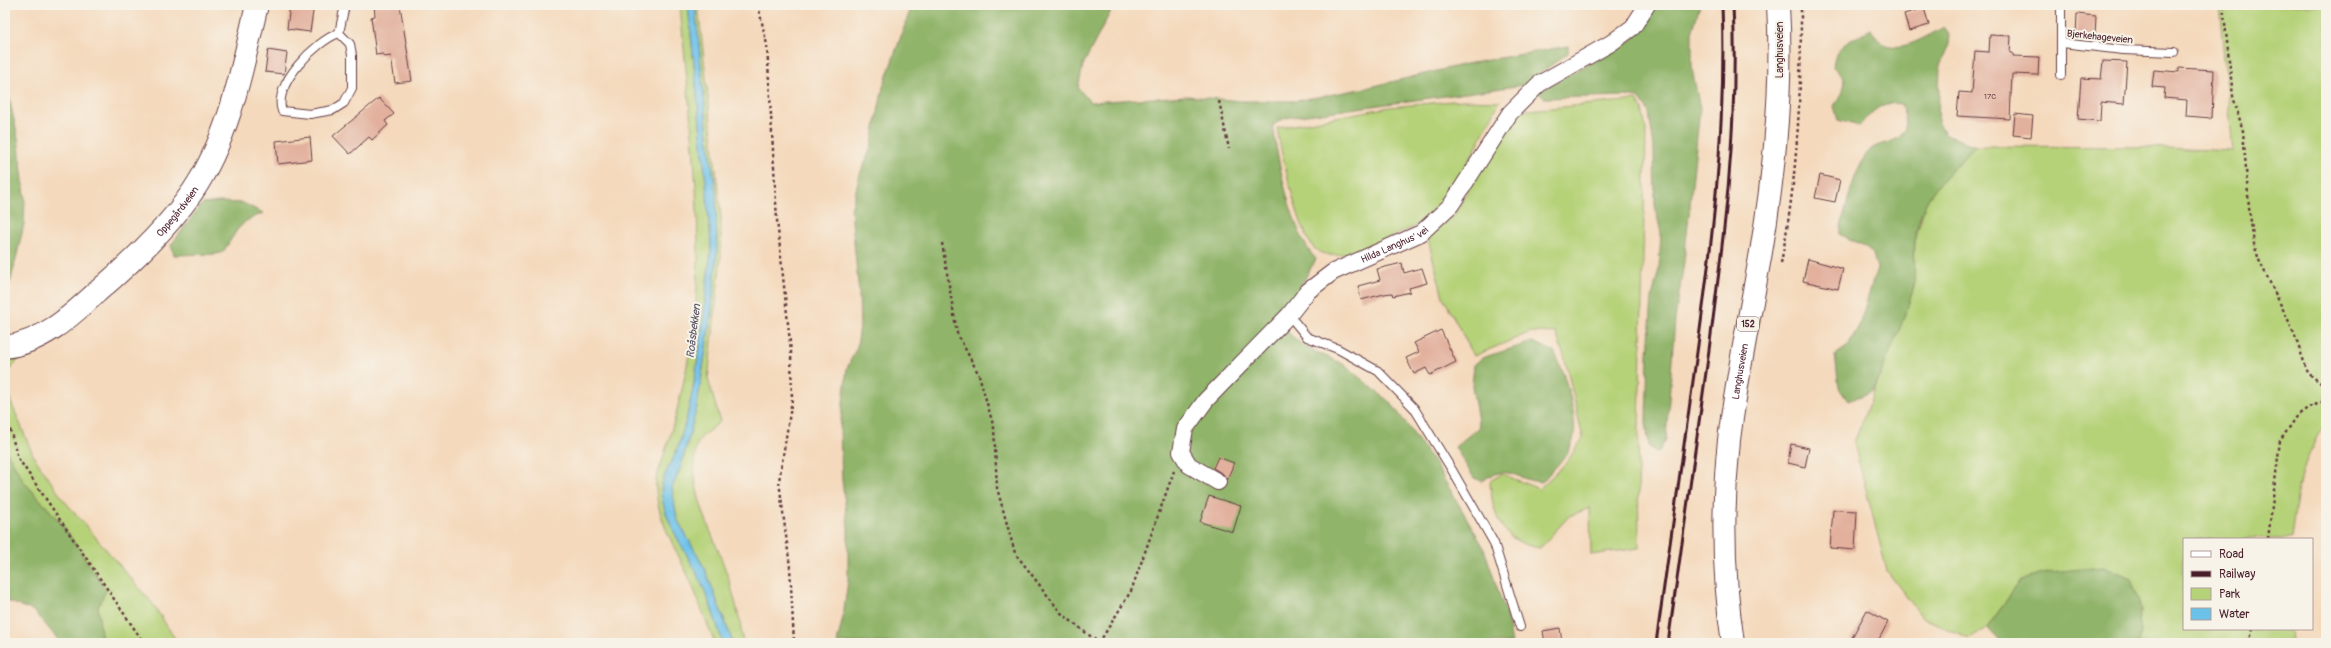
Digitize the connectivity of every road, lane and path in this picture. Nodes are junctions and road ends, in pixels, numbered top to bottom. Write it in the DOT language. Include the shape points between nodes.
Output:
graph roads {
  1 [pos="257,5"];
  2 [pos="345,5"];
  3 [pos="758,5"];
  4 [pos="1647,5"];
  5 [pos="1778,5"];
  6 [pos="1801,5"];
  7 [pos="2062,5"];
  8 [pos="2223,5"];
  9 [pos="339,33"];
  10 [pos="2062,43"];
  11 [pos="2174,52"];
  12 [pos="2061,75"];
  13 [pos="1219,101"];
  14 [pos="1230,149"];
  15 [pos="942,243"];
  16 [pos="1781,264"];
  17 [pos="1289,315"];
  18 [pos="5,347"];
  19 [pos="5,382"];
  20 [pos="2326,387"];
  21 [pos="2326,401"];
  22 [pos="1181,452"];
  23 [pos="1218,482"];
  24 [pos="2268,538"];
  25 [pos="1520,627"];
  26 [pos="2252,630"];
  27 [pos="144,643"];
  28 [pos="794,643"];
  29 [pos="1099,643"];
  30 [pos="1734,643"];
  31 [pos="2248,643"];
  1 -- 18 [label="main road, Oppegårdveien" via="224,129 204,171 185,202 141,252 72,315 43,335"];
  2 -- 9 [label="lane"];
  3 -- 28 [label="path" via="767,45 777,220 791,352 792,400 779,481 790,567"];
  4 -- 17 [label="street, Hilda Langhus' vei" via="1633,26 1611,43 1539,84 1510,113 1451,205 1421,232 1333,272 1308,291"];
  5 -- 30 [label="main road, Langhusveien / 152" via="1779,74 1774,161 1762,246 1737,385 1726,490 1726,568"];
  6 -- 16 [label="path" via="1800,118 1790,212"];
  7 -- 10 [label="lane, Bjerkehageveien"];
  8 -- 20 [label="path" via="2233,96 2243,131 2254,244 2259,260 2292,328 2308,373"];
  9 -- 9 [label="lane" via="327,37 297,68 280,96 282,111 310,114 333,110 344,103 352,88 352,55 350,44"];
  10 -- 11 [label="lane, Bjerkehageveien" via="2123,50"];
  10 -- 12 [label="lane"];
  13 -- 14 [label="path"];
  15 -- 29 [label="path" via="957,334 979,375 994,428 997,488 1015,553 1061,613"];
  17 -- 22 [label="street, Hilda Langhus' vei" via="1206,400 1185,429"];
  17 -- 25 [label="lane" via="1307,337 1338,349 1378,371 1414,408 1494,543"];
  19 -- 27 [label="path" via="7,419 18,458"];
  21 -- 24 [label="path" via="2298,415 2280,440"];
  22 -- 23 [label="street" via="1188,465"];
  22 -- 29 [label="path" via="1131,591"];
  26 -- 31 [label="path"];
}
